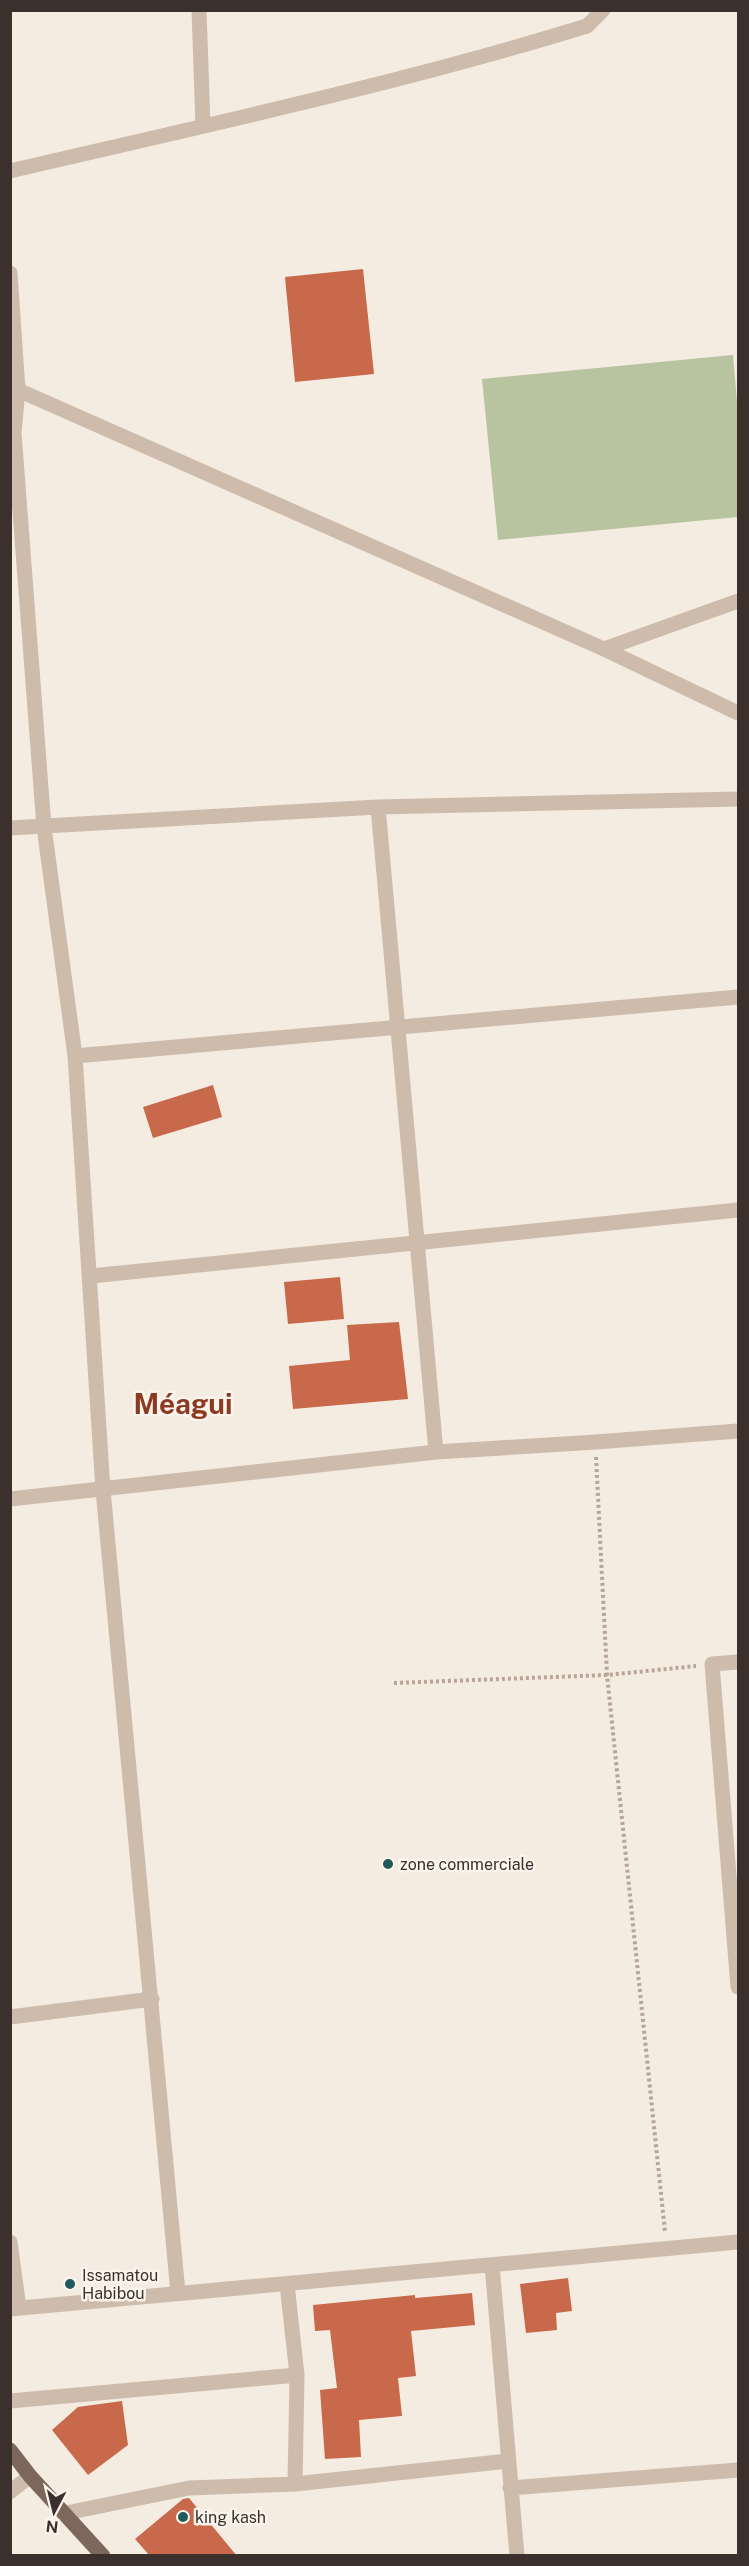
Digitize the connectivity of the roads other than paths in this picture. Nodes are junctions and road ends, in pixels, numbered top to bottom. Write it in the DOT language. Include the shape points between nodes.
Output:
graph roads {
  1 [pos="199,10"];
  2 [pos="603,10"];
  3 [pos="203,126"];
  4 [pos="10,171"];
  5 [pos="10,273"];
  6 [pos="18,390"];
  7 [pos="12,433"];
  8 [pos="738,601"];
  9 [pos="604,649"];
  10 [pos="738,713"];
  11 [pos="738,799"];
  12 [pos="378,807"];
  13 [pos="44,827"];
  14 [pos="10,828"];
  15 [pos="738,998"];
  16 [pos="397,1029"];
  17 [pos="75,1056"];
  18 [pos="738,1210"];
  19 [pos="418,1243"];
  20 [pos="91,1276"];
  21 [pos="738,1431"];
  22 [pos="436,1452"];
  23 [pos="103,1490"];
  24 [pos="10,1499"];
  25 [pos="738,1662"];
  26 [pos="738,1987"];
  27 [pos="152,1999"];
  28 [pos="10,2017"];
  29 [pos="10,2242"];
  30 [pos="738,2242"];
  31 [pos="492,2265"];
  32 [pos="287,2284"];
  33 [pos="178,2293"];
  34 [pos="15,2308"];
  35 [pos="297,2375"];
  36 [pos="10,2401"];
  37 [pos="10,2450"];
  38 [pos="508,2461"];
  39 [pos="738,2470"];
  40 [pos="30,2476"];
  41 [pos="296,2484"];
  42 [pos="510,2488"];
  43 [pos="10,2492"];
  44 [pos="66,2513"];
  45 [pos="103,2556"];
  46 [pos="517,2556"];
  1 -- 3 [label="street"];
  2 -- 3 [label="street" via="587,26 561,34 347,93"];
  3 -- 4 [label="street"];
  5 -- 6 [label="street"];
  6 -- 7 [label="street"];
  6 -- 9 [label="street"];
  7 -- 13 [label="street"];
  8 -- 9 [label="street"];
  9 -- 10 [label="street"];
  11 -- 12 [label="street"];
  12 -- 13 [label="street"];
  12 -- 16 [label="street"];
  13 -- 14 [label="street"];
  13 -- 17 [label="street"];
  15 -- 16 [label="street"];
  16 -- 17 [label="street"];
  16 -- 19 [label="street"];
  17 -- 20 [label="street"];
  18 -- 19 [label="street"];
  19 -- 20 [label="street"];
  19 -- 22 [label="street"];
  20 -- 23 [label="street"];
  21 -- 22 [label="street"];
  22 -- 23 [label="street"];
  23 -- 24 [label="street"];
  23 -- 27 [label="street"];
  25 -- 26 [label="street" via="712,1664"];
  27 -- 28 [label="street"];
  27 -- 33 [label="street"];
  29 -- 34 [label="street"];
  30 -- 31 [label="street"];
  31 -- 32 [label="street"];
  31 -- 38 [label="street"];
  32 -- 33 [label="street"];
  32 -- 35 [label="street"];
  33 -- 34 [label="street"];
  35 -- 36 [label="street"];
  35 -- 41 [label="street"];
  37 -- 40 [label="main road"];
  38 -- 41 [label="street"];
  38 -- 42 [label="street"];
  39 -- 42 [label="street"];
  40 -- 43 [label="street"];
  40 -- 44 [label="main road"];
  41 -- 44 [label="street" via="189,2488"];
  42 -- 46 [label="street"];
  44 -- 45 [label="main road"];
}
